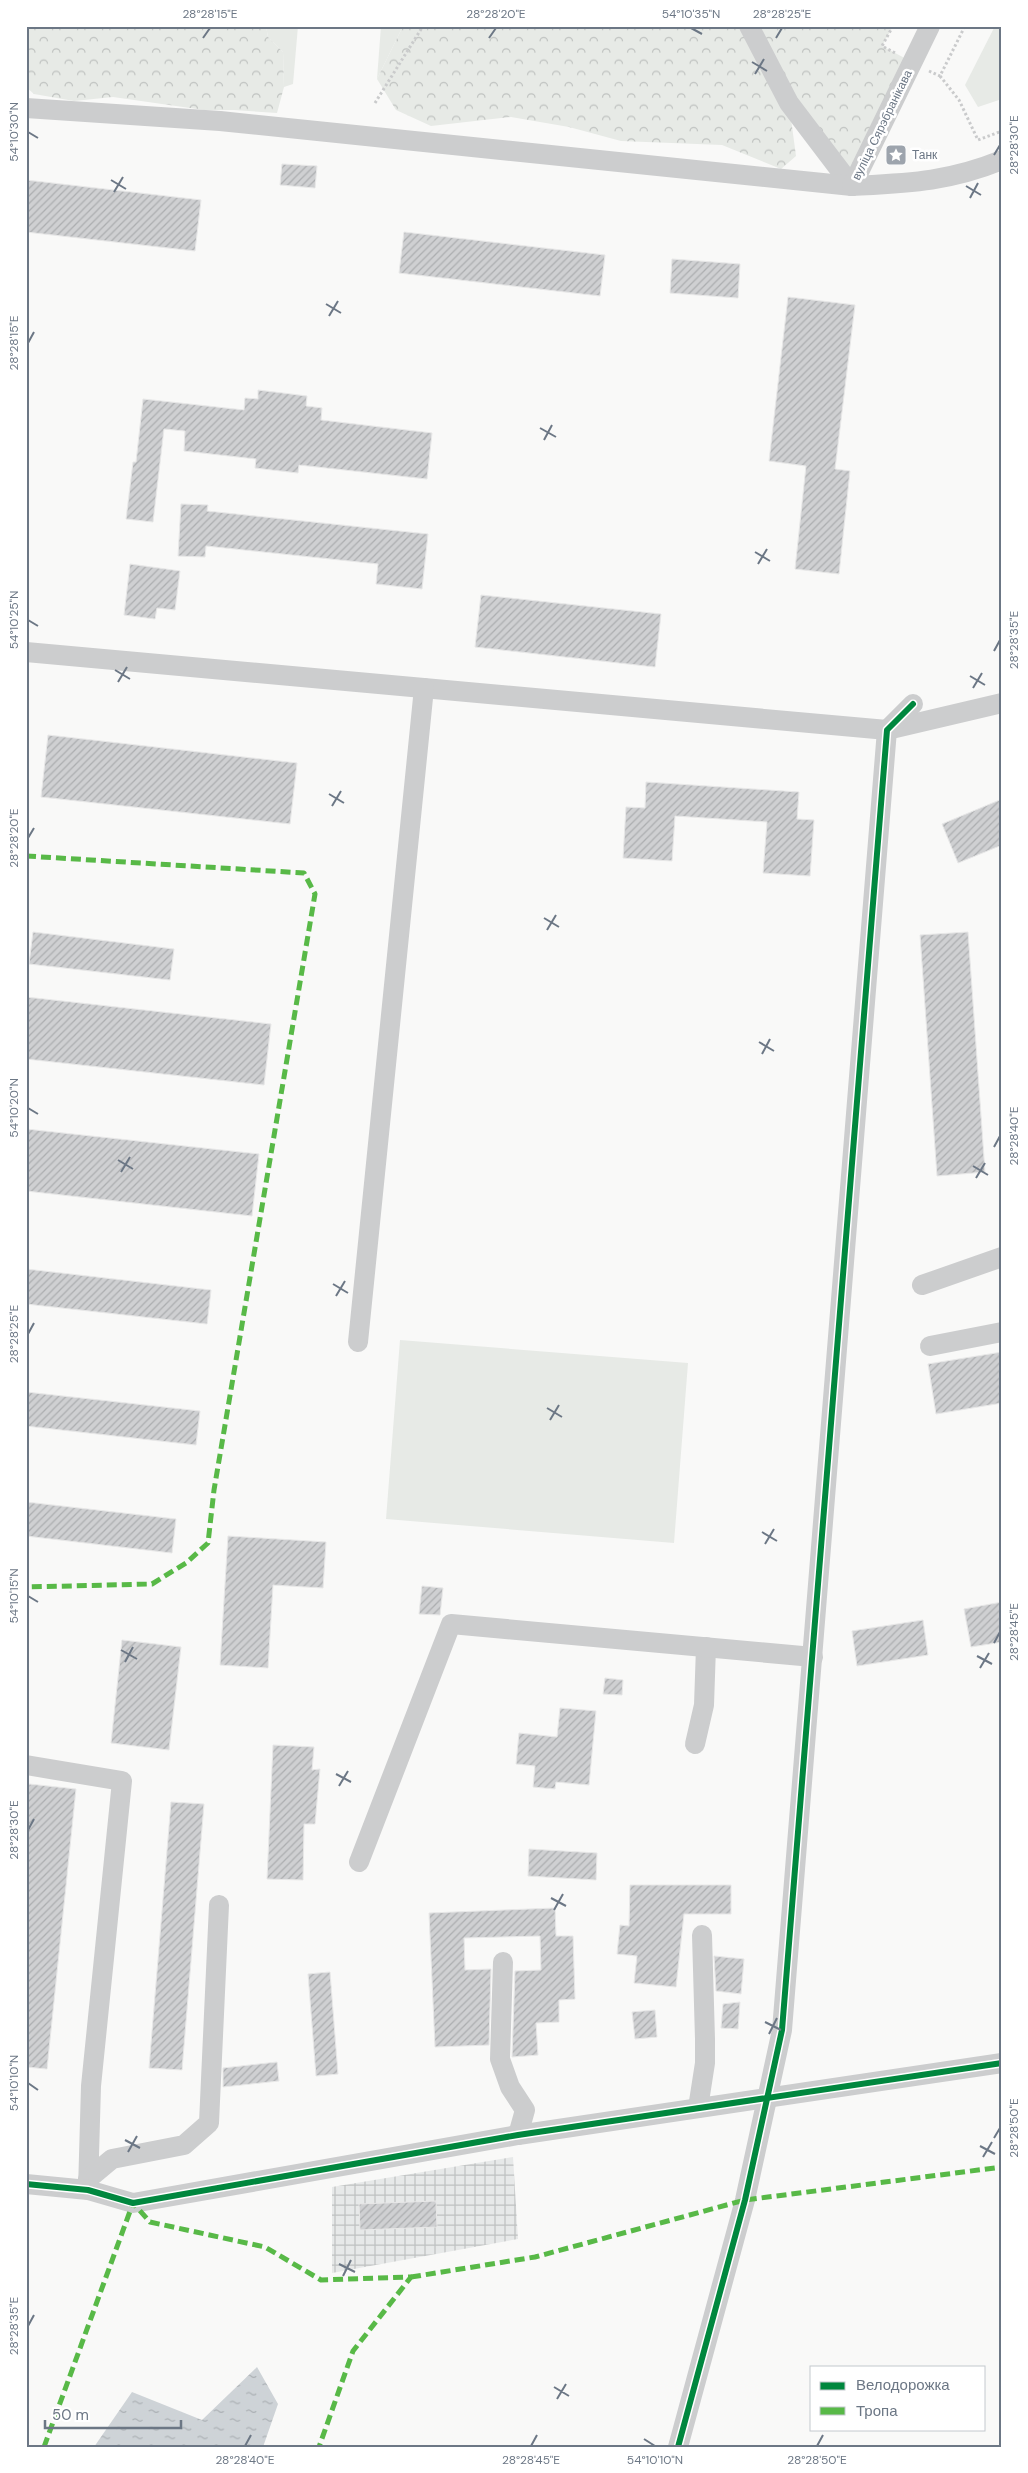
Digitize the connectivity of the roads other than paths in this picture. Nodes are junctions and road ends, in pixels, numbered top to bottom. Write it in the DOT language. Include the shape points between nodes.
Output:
graph roads {
  1 [pos="749,26"];
  2 [pos="930,26"];
  3 [pos="26,108"];
  4 [pos="1002,160"];
  5 [pos="852,186"];
  6 [pos="26,652"];
  7 [pos="424,688"];
  8 [pos="1002,703"];
  9 [pos="914,704"];
  10 [pos="887,730"];
  11 [pos="1002,1257"];
  12 [pos="922,1285"];
  13 [pos="1002,1332"];
  14 [pos="358,1342"];
  15 [pos="930,1346"];
  16 [pos="706,1647"];
  17 [pos="812,1657"];
  18 [pos="695,1744"];
  19 [pos="26,1765"];
  20 [pos="359,1862"];
  21 [pos="220,1905"];
  22 [pos="702,1935"];
  23 [pos="503,1962"];
  24 [pos="1002,2063"];
  25 [pos="768,2097"];
  26 [pos="698,2108"];
  27 [pos="518,2135"];
  28 [pos="26,2184"];
  29 [pos="88,2184"];
  30 [pos="678,2447"];
  1 -- 5 [label="street, вуліца Сярэбранікава" via="789,103"];
  2 -- 5 [label="street, вуліца Сярэбранікава"];
  3 -- 5 [label="street" via="220,121"];
  4 -- 5 [label="street" via="929,182"];
  6 -- 7 [label="street"];
  7 -- 10 [label="street"];
  7 -- 14 [label="street"];
  8 -- 10 [label="street"];
  9 -- 10 [label="street"];
  10 -- 17 [label="street"];
  11 -- 12 [label="street"];
  13 -- 15 [label="street"];
  16 -- 17 [label="street"];
  16 -- 18 [label="street" via="704,1705"];
  16 -- 20 [label="street" via="451,1624"];
  17 -- 25 [label="street" via="782,2030"];
  19 -- 29 [label="street" via="122,1781 92,2086"];
  21 -- 29 [label="street" via="209,2123 184,2145 112,2159"];
  22 -- 26 [label="street" via="705,2047"];
  23 -- 27 [label="street" via="500,2059 510,2087 525,2110"];
  24 -- 25 [label="street"];
  25 -- 26 [label="street"];
  25 -- 30 [label="street" via="745,2200"];
  26 -- 27 [label="street"];
  27 -- 29 [label="street" via="133,2204"];
  28 -- 29 [label="street"];
}
